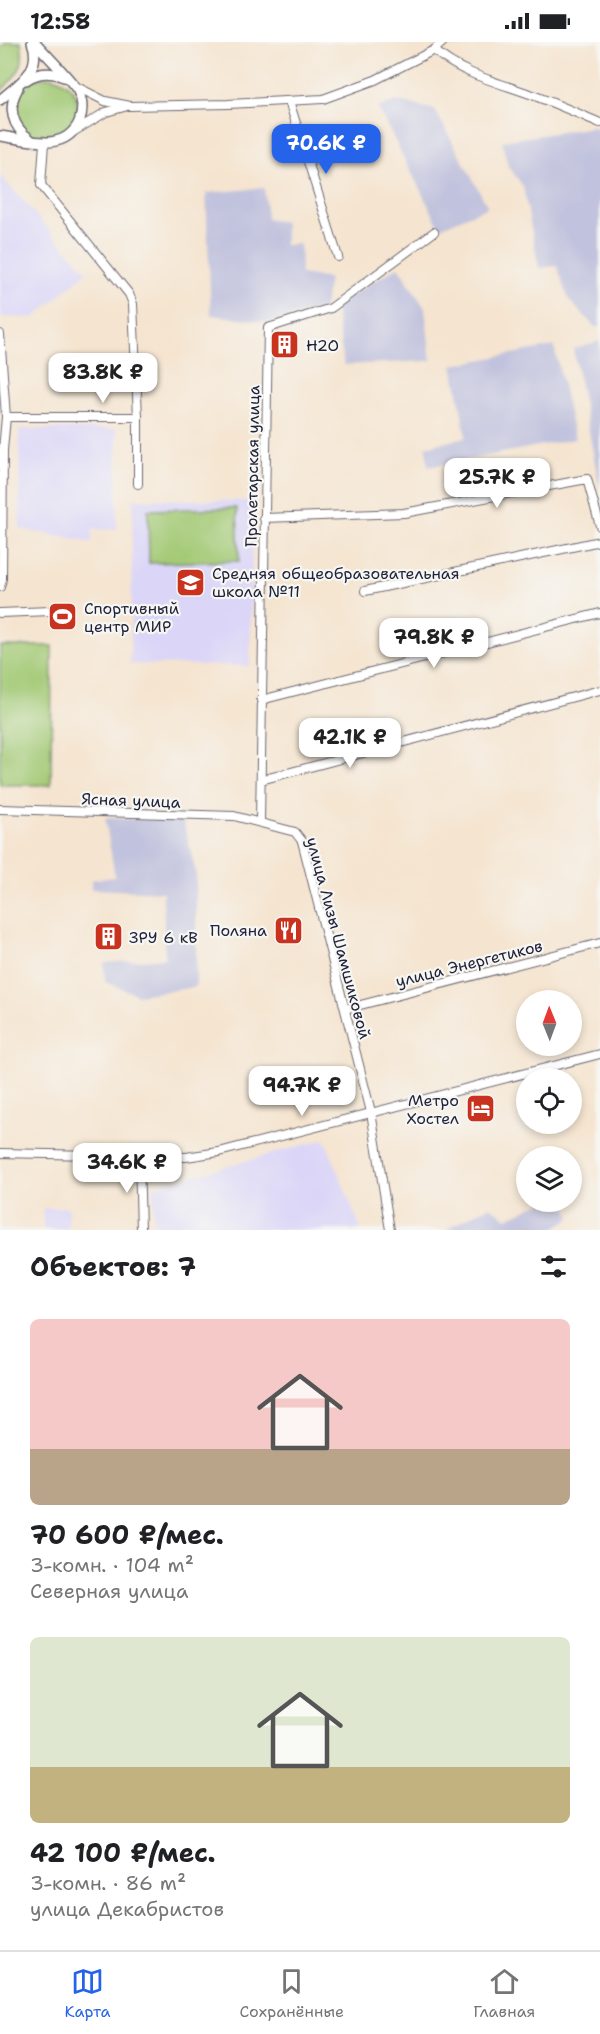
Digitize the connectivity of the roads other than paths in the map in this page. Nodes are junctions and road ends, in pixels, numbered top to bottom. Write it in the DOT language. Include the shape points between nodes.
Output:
graph roads {
  1 [pos="34,42"];
  2 [pos="443,42"];
  3 [pos="434,50"];
  4 [pos="71,83"];
  5 [pos="21,84"];
  6 [pos="0,100"];
  7 [pos="289,101"];
  8 [pos="129,106"];
  9 [pos="600,123"];
  10 [pos="70,135"];
  11 [pos="0,136"];
  12 [pos="41,143"];
  13 [pos="434,232"];
  14 [pos="338,257"];
  15 [pos="0,334"];
  16 [pos="6,417"];
  17 [pos="138,417"];
  18 [pos="138,484"];
  19 [pos="264,518"];
  20 [pos="600,526"];
  21 [pos="600,541"];
  22 [pos="0,588"];
  23 [pos="365,591"];
  24 [pos="51,611"];
  25 [pos="600,613"];
  26 [pos="0,614"];
  27 [pos="600,690"];
  28 [pos="261,700"];
  29 [pos="261,780"];
  30 [pos="0,809"];
  31 [pos="260,821"];
  32 [pos="600,943"];
  33 [pos="345,1009"];
  34 [pos="600,1053"];
  35 [pos="371,1112"];
  36 [pos="0,1153"];
  37 [pos="139,1157"];
  38 [pos="141,1230"];
  39 [pos="390,1230"];
  1 -- 4 [label="main road"];
  1 -- 5 [label="main road" via="33,63"];
  2 -- 3 [label="street"];
  3 -- 7 [label="street" via="375,80 323,99"];
  3 -- 9 [label="street" via="474,75"];
  4 -- 5 [label="main road" via="56,74 43,73"];
  4 -- 8 [label="street" via="105,101"];
  4 -- 10 [label="main road" via="80,97 82,111"];
  5 -- 6 [label="main road"];
  5 -- 12 [label="main road" via="12,105 13,119 20,131"];
  7 -- 8 [label="street"];
  7 -- 14 [label="street"];
  8 -- 10 [label="street" via="106,112"];
  10 -- 12 [label="main road"];
  11 -- 12 [label="main road"];
  12 -- 17 [label="street" via="41,185 133,304"];
  13 -- 19 [label="street, Пролетарская улица" via="331,308 268,328"];
  15 -- 16 [label="street"];
  16 -- 17 [label="street"];
  16 -- 22 [label="street"];
  17 -- 18 [label="street"];
  19 -- 20 [label="street" via="404,513 586,479"];
  19 -- 28 [label="street, Пролетарская улица"];
  21 -- 23 [label="street"];
  24 -- 26 [label="street"];
  25 -- 28 [label="street"];
  27 -- 29 [label="street"];
  28 -- 29 [label="street, Пролетарская улица"];
  29 -- 31 [label="street, Пролетарская улица"];
  30 -- 31 [label="street, Ясная улица" via="234,816"];
  31 -- 33 [label="street, улица Лизы Шамшиковой" via="296,832 302,841"];
  32 -- 33 [label="street, улица Энергетиков"];
  33 -- 35 [label="street, улица Лизы Шамшиковой"];
  34 -- 35 [label="street"];
  35 -- 37 [label="street" via="219,1152"];
  35 -- 39 [label="street, улица Лизы Шамшиковой"];
  36 -- 37 [label="street"];
  37 -- 38 [label="street"];
}
